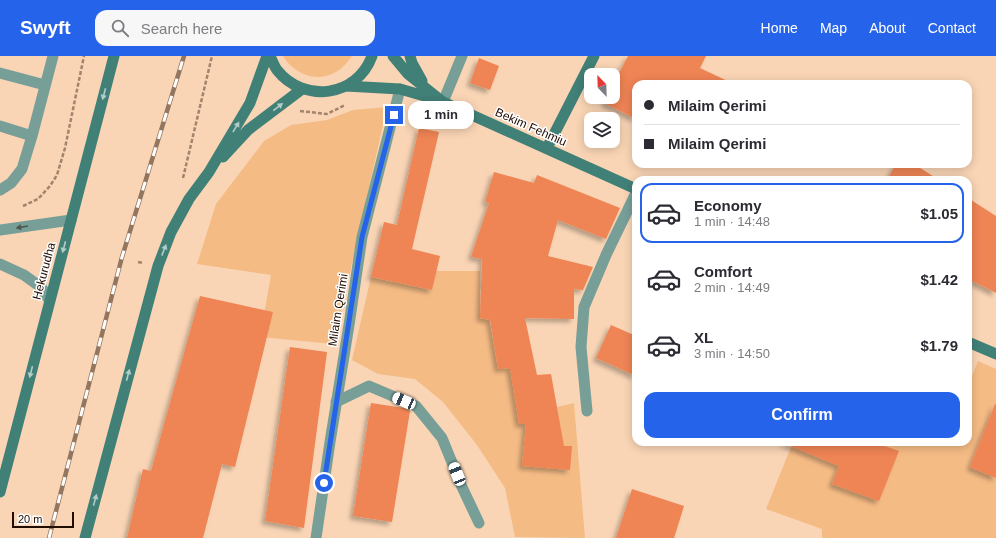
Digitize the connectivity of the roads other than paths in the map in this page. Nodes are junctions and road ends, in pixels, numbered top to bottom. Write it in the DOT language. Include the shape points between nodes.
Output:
graph roads {
  1 [pos="52,56"];
  2 [pos="114,56"];
  3 [pos="267,56"];
  4 [pos="270,56"];
  5 [pos="372,56"];
  6 [pos="393,56"];
  7 [pos="410,56"];
  8 [pos="462,56"];
  9 [pos="594,56"];
  10 [pos="0,73"];
  11 [pos="45,85"];
  12 [pos="346,86"];
  13 [pos="302,89"];
  14 [pos="400,89"];
  15 [pos="440,101"];
  16 [pos="0,126"];
  17 [pos="32,136"];
  18 [pos="547,148"];
  19 [pos="209,172"];
  20 [pos="632,187"];
  21 [pos="0,190"];
  22 [pos="632,201"];
  23 [pos="71,220"];
  24 [pos="0,230"];
  25 [pos="0,264"];
  26 [pos="49,300"];
  27 [pos="972,344"];
  28 [pos="996,354"];
  29 [pos="336,402"];
  30 [pos="587,411"];
  31 [pos="0,492"];
  32 [pos="479,523"];
  33 [pos="85,538"];
  34 [pos="316,538"];
  1 -- 11 [label="street"];
  2 -- 23 [label="main road, Hekurudha, one-way"];
  19 -- 3 [label="main road, one-way" via="250,103"];
  4 -- 13 [label="main road" via="276,69 286,80"];
  5 -- 12 [label="main road" via="359,77"];
  6 -- 15 [label="main road, Bekim Fehmiu" via="408,74"];
  7 -- 15 [label="main road" via="420,80"];
  8 -- 15 [label="street"];
  9 -- 18 [label="main road"];
  10 -- 11 [label="street"];
  11 -- 17 [label="street"];
  12 -- 13 [label="main road" via="332,91"];
  12 -- 14 [label="main road, Bekim Fehmiu"];
  19 -- 13 [label="main road, one-way" via="248,130"];
  14 -- 15 [label="main road, Bekim Fehmiu"];
  14 -- 29 [label="street, Milaim Qerimi" via="362,237"];
  15 -- 18 [label="main road, Bekim Fehmiu"];
  16 -- 17 [label="street"];
  17 -- 21 [label="street" via="22,169 11,183"];
  18 -- 20 [label="main road, Bekim Fehmiu"];
  33 -- 19 [label="main road, one-way" via="158,266 171,232"];
  22 -- 30 [label="street" via="584,307 581,347"];
  23 -- 24 [label="street, one-way"];
  23 -- 26 [label="main road, Hekurudha, one-way"];
  25 -- 26 [label="street" via="24,275 42,288"];
  26 -- 31 [label="main road, Hekurudha, one-way"];
  27 -- 28 [label="main road"];
  29 -- 32 [label="street" via="369,386 416,406 442,438"];
  29 -- 34 [label="street, Milaim Qerimi"];
}
